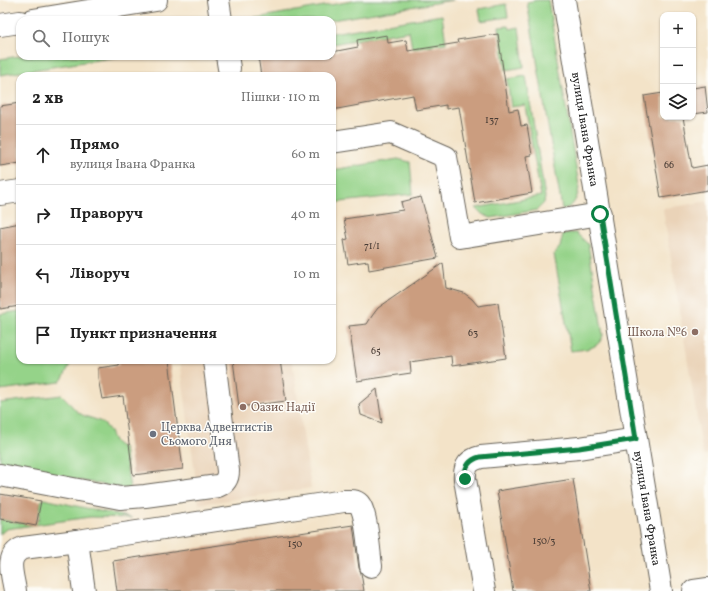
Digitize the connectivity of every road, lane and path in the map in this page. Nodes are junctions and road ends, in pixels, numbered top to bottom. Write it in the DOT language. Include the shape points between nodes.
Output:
graph roads {
  1 [pos="156,0"];
  2 [pos="218,0"];
  3 [pos="564,0"];
  4 [pos="58,16"];
  5 [pos="220,16"];
  6 [pos="16,23"];
  7 [pos="0,25"];
  8 [pos="336,141"];
  9 [pos="16,192"];
  10 [pos="0,194"];
  11 [pos="600,214"];
  12 [pos="215,364"];
  13 [pos="636,439"];
  14 [pos="0,475"];
  15 [pos="77,541"];
  16 [pos="371,566"];
  17 [pos="708,589"];
  18 [pos="15,591"];
  19 [pos="84,591"];
  20 [pos="484,591"];
  21 [pos="661,591"];
  22 [pos="694,591"];
  1 -- 4 [label="street"];
  2 -- 5 [label="street"];
  3 -- 11 [label="street, вулиця Івана Франка"];
  6 -- 7 [label="street"];
  8 -- 11 [label="street" via="391,133 446,157 460,237"];
  9 -- 10 [label="street"];
  11 -- 13 [label="street, вулиця Івана Франка"];
  12 -- 14 [label="street" via="228,471 223,484 120,498"];
  13 -- 20 [label="street" via="579,448 480,457 468,464 465,479"];
  13 -- 21 [label="street, вулиця Івана Франка"];
  15 -- 16 [label="street" via="352,501 358,503 364,516"];
  15 -- 18 [label="street" via="24,548 14,554 11,560"];
  15 -- 19 [label="street"];
  17 -- 22 [label="street"];
}
